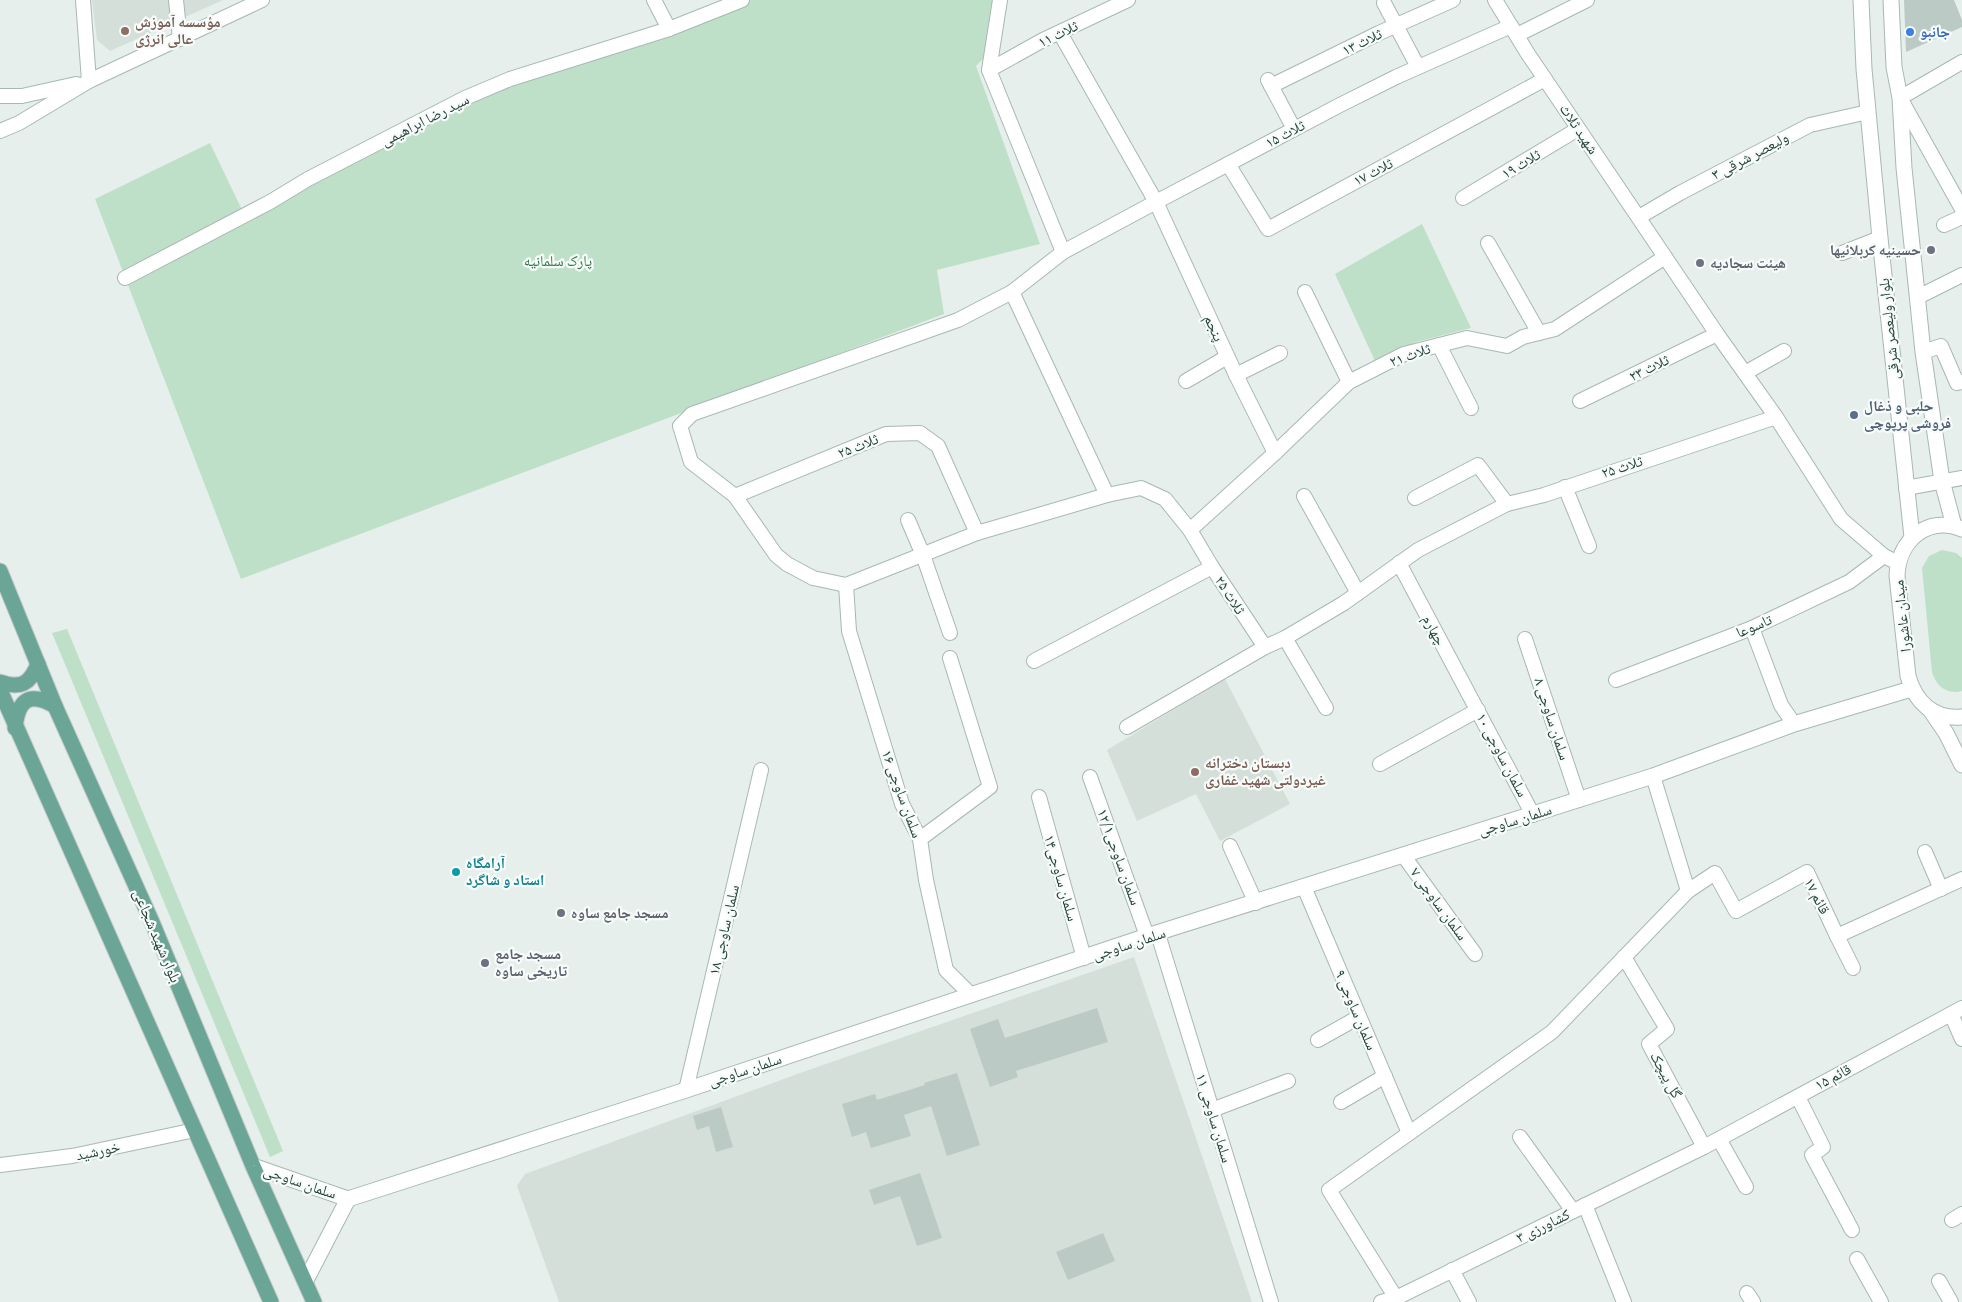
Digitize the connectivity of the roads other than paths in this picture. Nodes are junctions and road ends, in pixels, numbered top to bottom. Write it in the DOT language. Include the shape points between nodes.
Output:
graph roads {
  1 [pos="83,0"];
  2 [pos="176,0"];
  3 [pos="262,0"];
  4 [pos="654,0"];
  5 [pos="742,0"];
  6 [pos="1000,0"];
  7 [pos="1128,0"];
  8 [pos="1454,0"];
  9 [pos="1495,0"];
  10 [pos="1587,0"];
  11 [pos="1861,0"];
  12 [pos="1891,0"];
  13 [pos="1384,3"];
  14 [pos="1396,26"];
  15 [pos="668,29"];
  16 [pos="1514,31"];
  17 [pos="1060,33"];
  18 [pos="180,39"];
  19 [pos="1962,62"];
  20 [pos="1418,67"];
  21 [pos="989,70"];
  22 [pos="1545,79"];
  23 [pos="89,81"];
  24 [pos="0,96"];
  25 [pos="1900,98"];
  26 [pos="1868,112"];
  27 [pos="1294,129"];
  28 [pos="1578,129"];
  29 [pos="0,131"];
  30 [pos="1228,164"];
  31 [pos="1462,198"];
  32 [pos="1156,202"];
  33 [pos="1962,209"];
  34 [pos="1962,216"];
  35 [pos="1639,217"];
  36 [pos="1944,226"];
  37 [pos="1880,238"];
  38 [pos="1488,243"];
  39 [pos="1063,252"];
  40 [pos="1842,253"];
  41 [pos="1665,257"];
  42 [pos="1962,276"];
  43 [pos="125,278"];
  44 [pos="1012,292"];
  45 [pos="1305,292"];
  46 [pos="1918,297"];
  47 [pos="1539,333"];
  48 [pos="1717,334"];
  49 [pos="1439,345"];
  50 [pos="1784,351"];
  51 [pos="1923,352"];
  52 [pos="1280,353"];
  53 [pos="1227,357"];
  54 [pos="1745,373"];
  55 [pos="1236,375"];
  56 [pos="1186,381"];
  57 [pos="1349,382"];
  58 [pos="1960,382"];
  59 [pos="1580,401"];
  60 [pos="1471,408"];
  61 [pos="1776,417"];
  62 [pos="1275,454"];
  63 [pos="1962,478"];
  64 [pos="1942,481"];
  65 [pos="1565,487"];
  66 [pos="1906,488"];
  67 [pos="1107,495"];
  68 [pos="735,496"];
  69 [pos="1304,496"];
  70 [pos="1415,498"];
  71 [pos="1508,504"];
  72 [pos="908,520"];
  73 [pos="1958,527"];
  74 [pos="1190,530"];
  75 [pos="977,533"];
  76 [pos="1912,537"];
  77 [pos="1589,546"];
  78 [pos="923,555"];
  79 [pos="1891,559"];
  80 [pos="1399,563"];
  81 [pos="1212,567"];
  82 [pos="0,571"];
  83 [pos="846,585"];
  84 [pos="1358,593"];
  85 [pos="1752,628"];
  86 [pos="950,633"];
  87 [pos="1285,638"];
  88 [pos="1525,639"];
  89 [pos="1265,647"];
  90 [pos="950,658"];
  91 [pos="1034,662"];
  92 [pos="38,664"];
  93 [pos="1616,680"];
  94 [pos="0,682"];
  95 [pos="1911,689"];
  96 [pos="0,690"];
  97 [pos="1469,696"];
  98 [pos="55,706"];
  99 [pos="1326,708"];
  100 [pos="1478,710"];
  101 [pos="1931,711"];
  102 [pos="1962,716"];
  103 [pos="1794,724"];
  104 [pos="15,728"];
  105 [pos="1127,728"];
  106 [pos="1380,764"];
  107 [pos="1962,765"];
  108 [pos="762,770"];
  109 [pos="1653,776"];
  110 [pos="1090,777"];
  111 [pos="1039,797"];
  112 [pos="1579,800"];
  113 [pos="1533,815"];
  114 [pos="920,839"];
  115 [pos="1230,846"];
  116 [pos="1925,852"];
  117 [pos="1403,855"];
  118 [pos="1962,879"];
  119 [pos="1304,887"];
  120 [pos="1941,889"];
  121 [pos="1688,891"];
  122 [pos="1256,903"];
  123 [pos="1152,935"];
  124 [pos="1837,936"];
  125 [pos="1475,954"];
  126 [pos="1624,957"];
  127 [pos="1084,958"];
  128 [pos="1853,968"];
  129 [pos="971,995"];
  130 [pos="1956,1011"];
  131 [pos="1359,1017"];
  132 [pos="1962,1039"];
  133 [pos="1318,1040"];
  134 [pos="1385,1076"];
  135 [pos="1288,1081"];
  136 [pos="686,1090"];
  137 [pos="1798,1097"];
  138 [pos="1341,1102"];
  139 [pos="1212,1110"];
  140 [pos="195,1130"];
  141 [pos="1409,1133"];
  142 [pos="1520,1137"];
  143 [pos="1719,1139"];
  144 [pos="1704,1147"];
  145 [pos="0,1165"];
  146 [pos="252,1166"];
  147 [pos="1746,1187"];
  148 [pos="348,1198"];
  149 [pos="1579,1208"];
  150 [pos="1852,1230"];
  151 [pos="1857,1258"];
  152 [pos="1452,1270"];
  153 [pos="1939,1281"];
  154 [pos="305,1282"];
  155 [pos="1388,1300"];
  156 [pos="271,1302"];
  157 [pos="314,1302"];
  158 [pos="1271,1302"];
  159 [pos="1469,1302"];
  160 [pos="1624,1302"];
  161 [pos="1881,1302"];
  162 [pos="1951,1302"];
  1 -- 23 [label="street"];
  2 -- 18 [label="street"];
  3 -- 18 [label="street"];
  4 -- 15 [label="street"];
  5 -- 15 [label="street, سید رضا ابراهیمی"];
  6 -- 21 [label="street"];
  7 -- 17 [label="street, ثلاث ۱۱"];
  8 -- 14 [label="street, ثلاث ۱۳"];
  9 -- 16 [label="street, شهید ثلاث"];
  10 -- 16 [label="street, ثلاث ۱۵"];
  11 -- 26 [label="street, بلوار ولیعصر شرقی"];
  12 -- 25 [label="street, بلوار ولیعصر شرقی" via="1894,67"];
  13 -- 14 [label="street"];
  14 -- 20 [label="street"];
  14 -- 27 [label="street, ثلاث ۱۳" via="1270,83"];
  15 -- 43 [label="street, سید رضا ابراهیمی" via="510,79 465,98"];
  16 -- 20 [label="street, ثلاث ۱۵"];
  16 -- 22 [label="street, شهید ثلاث"];
  17 -- 21 [label="street, ثلاث ۱۱"];
  17 -- 32 [label="street, پنجم"];
  18 -- 23 [label="street"];
  19 -- 25 [label="street"];
  20 -- 27 [label="street, ثلاث ۱۵"];
  21 -- 39 [label="street"];
  22 -- 28 [label="street, شهید ثلاث"];
  22 -- 30 [label="street, ثلاث ۱۷" via="1268,229"];
  23 -- 24 [label="street" via="22,96"];
  23 -- 29 [label="street"];
  25 -- 33 [label="street"];
  25 -- 46 [label="street, بلوار ولیعصر شرقی"];
  26 -- 35 [label="street, ولیعصر شرقی ۳" via="1810,125"];
  26 -- 37 [label="street, بلوار ولیعصر شرقی"];
  27 -- 30 [label="street, ثلاث ۱۵"];
  28 -- 31 [label="street, ثلاث ۱۹"];
  28 -- 35 [label="street, شهید ثلاث"];
  30 -- 32 [label="street, ثلاث ۱۵"];
  32 -- 39 [label="street, ثلاث ۱۵"];
  32 -- 53 [label="street, پنجم"];
  34 -- 36 [label="street"];
  35 -- 41 [label="street, شهید ثلاث"];
  37 -- 40 [label="street"];
  37 -- 66 [label="street, بلوار ولیعصر شرقی"];
  38 -- 47 [label="street"];
  39 -- 44 [label="street, ثلاث ۱۵"];
  41 -- 47 [label="street, ثلاث ۲۱" via="1555,329"];
  41 -- 48 [label="street, شهید ثلاث"];
  42 -- 46 [label="street"];
  44 -- 67 [label="street"];
  44 -- 68 [label="street, ثلاث ۱۵" via="958,320 692,414 680,426 691,462"];
  45 -- 57 [label="street"];
  46 -- 51 [label="street, بلوار ولیعصر شرقی"];
  47 -- 49 [label="street, ثلاث ۲۱" via="1507,346 1467,338"];
  48 -- 54 [label="street, شهید ثلاث"];
  48 -- 59 [label="street, ثلاث ۲۳"];
  49 -- 57 [label="street, ثلاث ۲۱" via="1404,354"];
  49 -- 60 [label="street"];
  50 -- 54 [label="street"];
  51 -- 58 [label="street" via="1941,346"];
  51 -- 64 [label="street, بلوار ولیعصر شرقی"];
  52 -- 55 [label="street"];
  53 -- 55 [label="street, پنجم"];
  53 -- 56 [label="street"];
  54 -- 61 [label="street, شهید ثلاث"];
  55 -- 62 [label="street, پنجم"];
  57 -- 62 [label="street, ثلاث ۲۱"];
  61 -- 65 [label="street, ثلاث ۲۵"];
  61 -- 79 [label="street, شهید ثلاث" via="1842,519"];
  62 -- 74 [label="street, ثلاث ۲۱"];
  63 -- 64 [label="street"];
  64 -- 66 [label="street"];
  64 -- 73 [label="street, بلوار ولیعصر شرقی"];
  65 -- 71 [label="street, ثلاث ۲۵"];
  65 -- 77 [label="street"];
  66 -- 76 [label="street, بلوار ولیعصر شرقی"];
  67 -- 74 [label="street, ثلاث ۲۵" via="1141,488 1165,499"];
  67 -- 75 [label="street, ثلاث ۲۵"];
  68 -- 75 [label="street, ثلاث ۲۵" via="886,434 920,433 938,446"];
  68 -- 83 [label="street" via="765,541 787,564 813,578"];
  69 -- 84 [label="street"];
  70 -- 71 [label="street" via="1478,465"];
  71 -- 80 [label="street, ثلاث ۲۵" via="1426,545"];
  72 -- 78 [label="street"];
  73 -- 76 [label="street" via="1940,525"];
  74 -- 81 [label="street, ثلاث ۲۵"];
  75 -- 78 [label="street"];
  76 -- 79 [label="street, میدان عاشورا"];
  78 -- 83 [label="street"];
  78 -- 86 [label="street"];
  79 -- 85 [label="street, تاسوعا"];
  79 -- 95 [label="street, میدان عاشورا" via="1897,576"];
  80 -- 84 [label="street, ثلاث ۲۵"];
  80 -- 97 [label="street, چهارم"];
  81 -- 89 [label="street, ثلاث ۲۵"];
  81 -- 91 [label="street"];
  82 -- 92 [label="main road, بلوار شهید شجاعی"];
  83 -- 114 [label="street, سلمان ساوجی ۱۶" via="849,631 902,804"];
  84 -- 87 [label="street, ثلاث ۲۵"];
  85 -- 93 [label="street, تاسوعا"];
  85 -- 103 [label="street" via="1781,705"];
  87 -- 89 [label="street, ثلاث ۲۵"];
  87 -- 99 [label="street"];
  88 -- 112 [label="street, سلمان ساوجی ۸"];
  89 -- 105 [label="street"];
  90 -- 114 [label="street" via="990,787"];
  92 -- 94 [label="main road" via="34,676 24,684 12,686"];
  92 -- 98 [label="main road, بلوار شهید شجاعی"];
  95 -- 101 [label="street" via="1919,702"];
  95 -- 103 [label="street, سلمان ساوجی"];
  96 -- 104 [label="main road"];
  97 -- 100 [label="street, سلمان ساوجی ۱۰"];
  98 -- 104 [label="main road" via="44,699 33,698 22,703"];
  98 -- 146 [label="main road, بلوار شهید شجاعی" via="152,922"];
  100 -- 106 [label="street"];
  100 -- 113 [label="street, سلمان ساوجی ۱۰"];
  101 -- 102 [label="street" via="1945,716"];
  101 -- 107 [label="street"];
  103 -- 109 [label="street, سلمان ساوجی"];
  104 -- 140 [label="main road"];
  108 -- 136 [label="street, سلمان ساوجی ۱۸"];
  109 -- 112 [label="street, سلمان ساوجی"];
  109 -- 121 [label="street"];
  110 -- 123 [label="street, سلمان ساوجی۱۲/۱"];
  111 -- 127 [label="street, سلمان ساوجی۱۴"];
  112 -- 113 [label="street, سلمان ساوجی"];
  113 -- 117 [label="street, سلمان ساوجی"];
  114 -- 129 [label="street, سلمان ساوجی ۱۶" via="946,970"];
  115 -- 122 [label="street"];
  116 -- 120 [label="street"];
  117 -- 119 [label="street, سلمان ساوجی"];
  117 -- 125 [label="street, سلمان ساوجی ۷"];
  118 -- 120 [label="street"];
  119 -- 122 [label="street, سلمان ساوجی"];
  119 -- 131 [label="street, سلمان ساوجی ۹"];
  120 -- 124 [label="street"];
  121 -- 124 [label="street, قائم ۱۷" via="1716,873 1736,911 1807,872"];
  121 -- 126 [label="street"];
  122 -- 123 [label="street, سلمان ساوجی"];
  123 -- 127 [label="street, سلمان ساوجی"];
  123 -- 139 [label="street, سلمان ساوجی ۱۱"];
  124 -- 128 [label="street"];
  126 -- 141 [label="street" via="1552,1032"];
  126 -- 144 [label="street, گل پیچک" via="1667,1029 1649,1044"];
  127 -- 129 [label="street, سلمان ساوجی"];
  129 -- 136 [label="street, سلمان ساوجی"];
  130 -- 132 [label="street"];
  130 -- 137 [label="street, قائم ۱۵"];
  131 -- 133 [label="street"];
  131 -- 134 [label="street, سلمان ساوجی ۹"];
  134 -- 138 [label="street"];
  134 -- 141 [label="street, سلمان ساوجی ۹"];
  135 -- 139 [label="street"];
  136 -- 148 [label="street, سلمان ساوجی"];
  137 -- 143 [label="street, قائم ۱۵"];
  137 -- 150 [label="street" via="1823,1147 1812,1155"];
  139 -- 158 [label="street, سلمان ساوجی ۱۱"];
  140 -- 145 [label="street, خورشید" via="72,1156"];
  140 -- 156 [label="main road"];
  141 -- 155 [label="street" via="1329,1190"];
  142 -- 149 [label="street"];
  143 -- 144 [label="street, قائم ۱۵"];
  143 -- 147 [label="street"];
  144 -- 149 [label="street, کشاورزی ۳"];
  146 -- 148 [label="street, سلمان ساوجی"];
  146 -- 154 [label="main road, بلوار شهید شجاعی"];
  148 -- 154 [label="street, سلمان ساوجی"];
  149 -- 152 [label="street, کشاورزی ۳"];
  149 -- 160 [label="street"];
  151 -- 161 [label="street"];
  152 -- 155 [label="street, کشاورزی ۳"];
  152 -- 159 [label="street"];
  153 -- 162 [label="street"];
  154 -- 157 [label="main road, بلوار شهید شجاعی"];
}
